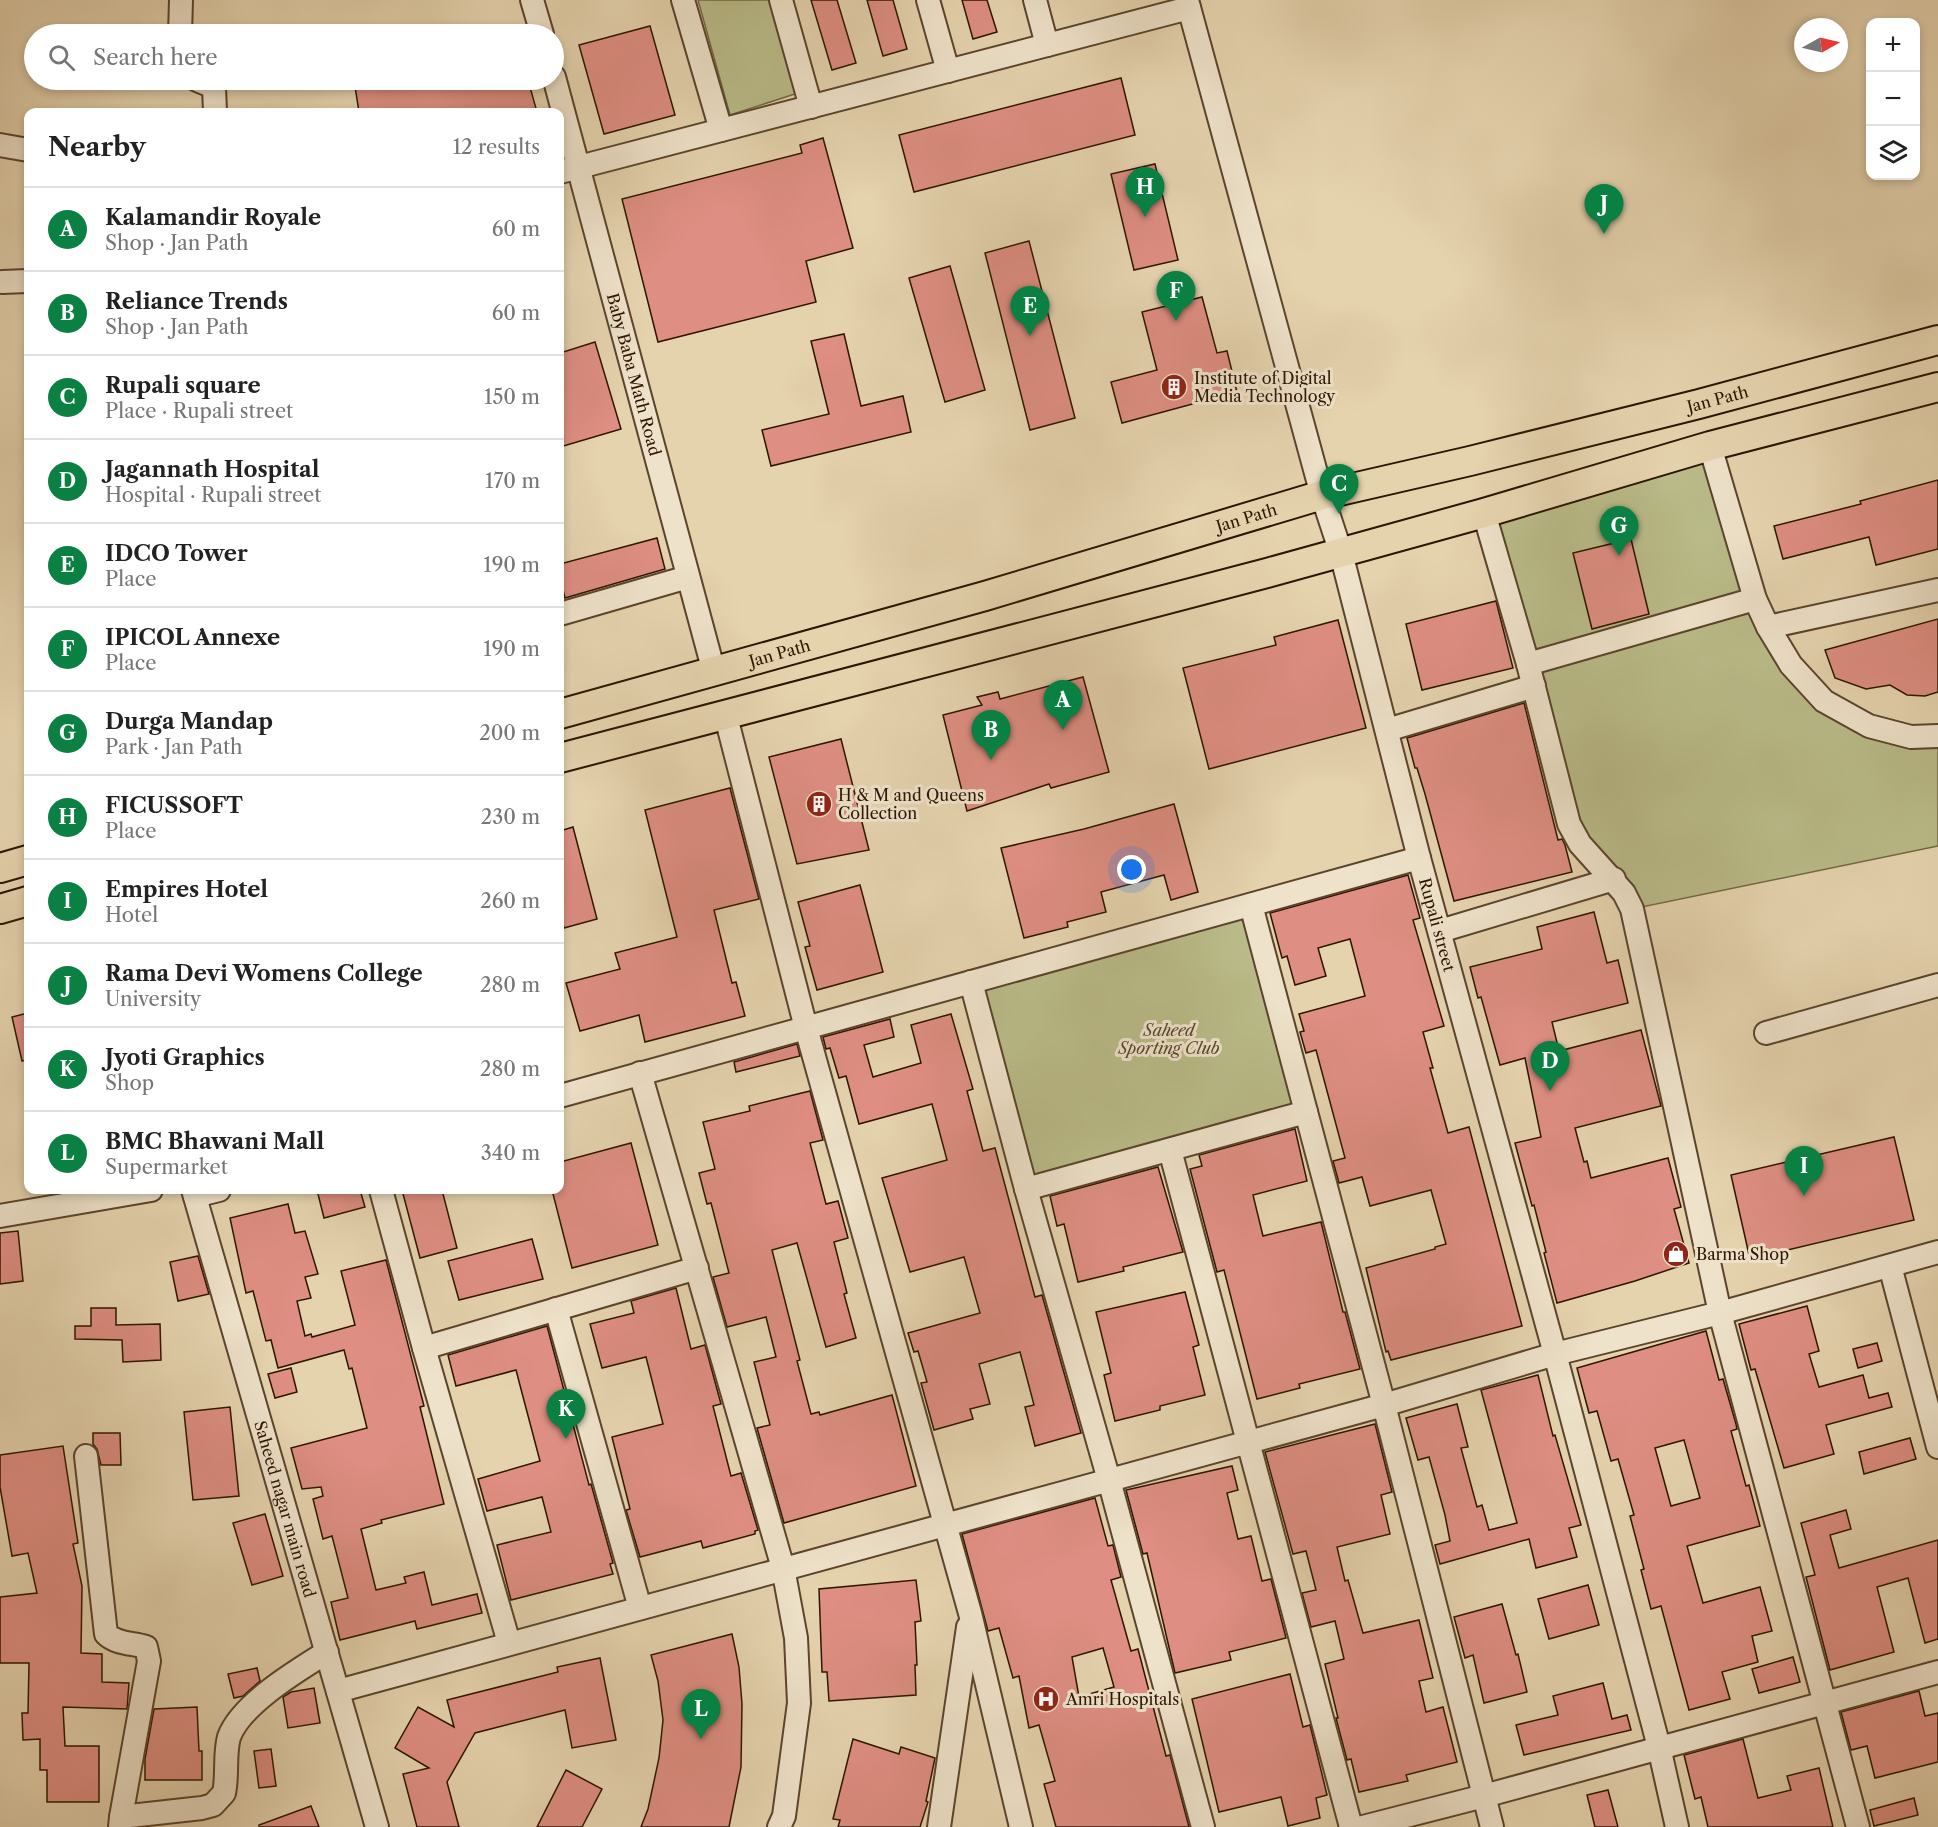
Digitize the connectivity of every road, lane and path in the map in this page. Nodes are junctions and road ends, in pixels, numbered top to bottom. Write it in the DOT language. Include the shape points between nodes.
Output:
graph roads {
  1 [pos="181,0"];
  2 [pos="532,0"];
  3 [pos="684,0"];
  4 [pos="781,0"];
  5 [pos="928,0"];
  6 [pos="1035,0"];
  7 [pos="1188,4"];
  8 [pos="180,24"];
  9 [pos="539,24"];
  10 [pos="1047,45"];
  11 [pos="948,71"];
  12 [pos="214,90"];
  13 [pos="556,90"];
  14 [pos="811,107"];
  15 [pos="215,108"];
  16 [pos="559,108"];
  17 [pos="721,130"];
  18 [pos="564,139"];
  19 [pos="0,145"];
  20 [pos="24,149"];
  21 [pos="569,170"];
  22 [pos="24,281"];
  23 [pos="2,282"];
  24 [pos="1938,340"];
  25 [pos="1938,387"];
  26 [pos="1710,446"];
  27 [pos="1322,495"];
  28 [pos="1484,513"];
  29 [pos="1341,553"];
  30 [pos="688,577"];
  31 [pos="1938,590"];
  32 [pos="1755,599"];
  33 [pos="564,613"];
  34 [pos="1768,627"];
  35 [pos="714,672"];
  36 [pos="1531,675"];
  37 [pos="564,713"];
  38 [pos="725,714"];
  39 [pos="1387,730"];
  40 [pos="1938,736"];
  41 [pos="564,757"];
  42 [pos="1419,858"];
  43 [pos="24,861"];
  44 [pos="0,868"];
  45 [pos="1614,879"];
  46 [pos="24,902"];
  47 [pos="1251,905"];
  48 [pos="0,909"];
  49 [pos="1440,932"];
  50 [pos="971,982"];
  51 [pos="1938,985"];
  52 [pos="806,1028"];
  53 [pos="1766,1033"];
  54 [pos="640,1073"];
  55 [pos="564,1095"];
  56 [pos="1306,1112"];
  57 [pos="1170,1150"];
  58 [pos="1026,1189"];
  59 [pos="129,1194"];
  60 [pos="194,1194"];
  61 [pos="382,1194"];
  62 [pos="0,1216"];
  63 [pos="1938,1252"];
  64 [pos="1890,1266"];
  65 [pos="697,1268"];
  66 [pos="556,1309"];
  67 [pos="1720,1313"];
  68 [pos="424,1348"];
  69 [pos="1555,1354"];
  70 [pos="1384,1405"];
  71 [pos="1246,1442"];
  72 [pos="1938,1448"];
  73 [pos="87,1456"];
  74 [pos="1109,1480"];
  75 [pos="944,1525"];
  76 [pos="783,1568"];
  77 [pos="640,1608"];
  78 [pos="970,1613"];
  79 [pos="509,1643"];
  80 [pos="327,1652"];
  81 [pos="1938,1672"];
  82 [pos="338,1691"];
  83 [pos="1824,1704"];
  84 [pos="1659,1747"];
  85 [pos="1484,1796"];
  86 [pos="120,1822"];
  87 [pos="377,1827"];
  88 [pos="779,1827"];
  89 [pos="939,1827"];
  90 [pos="1021,1827"];
  91 [pos="1203,1827"];
  92 [pos="1351,1827"];
  93 [pos="1363,1827"];
  94 [pos="1492,1827"];
  95 [pos="1677,1827"];
  96 [pos="1858,1827"];
  1 -- 8 [label="street"];
  2 -- 9 [label="street"];
  3 -- 17 [label="street"];
  4 -- 14 [label="street"];
  5 -- 11 [label="street"];
  6 -- 10 [label="street"];
  7 -- 10 [label="street"];
  7 -- 27 [label="street, Rupali street"];
  10 -- 11 [label="street"];
  11 -- 14 [label="street"];
  12 -- 15 [label="street"];
  13 -- 16 [label="street, Baby Baba Math Road"];
  14 -- 17 [label="street"];
  17 -- 21 [label="street"];
  18 -- 21 [label="street, Baby Baba Math Road"];
  19 -- 20 [label="street"];
  21 -- 30 [label="street, Baby Baba Math Road"];
  22 -- 23 [label="street"];
  24 -- 27 [label="main road, Jan Path" via="1699,404"];
  25 -- 26 [label="main road"];
  26 -- 28 [label="main road"];
  26 -- 32 [label="street"];
  27 -- 29 [label="street, Rupali street"];
  27 -- 35 [label="main road, Jan Path"];
  28 -- 29 [label="main road"];
  28 -- 36 [label="street"];
  29 -- 38 [label="main road"];
  29 -- 39 [label="street, Rupali street"];
  30 -- 33 [label="street"];
  30 -- 35 [label="street, Baby Baba Math Road"];
  31 -- 34 [label="street"];
  32 -- 34 [label="street"];
  32 -- 36 [label="street"];
  34 -- 40 [label="street" via="1791,665 1824,701 1869,726 1911,737"];
  35 -- 37 [label="main road, Jan Path"];
  36 -- 39 [label="street"];
  36 -- 45 [label="street" via="1569,824 1580,844"];
  38 -- 41 [label="main road"];
  38 -- 52 [label="street"];
  39 -- 42 [label="street, Rupali street"];
  42 -- 47 [label="street"];
  42 -- 49 [label="street, Rupali street"];
  43 -- 44 [label="main road"];
  45 -- 49 [label="street"];
  45 -- 67 [label="street" via="1632,909"];
  46 -- 48 [label="main road"];
  47 -- 50 [label="street"];
  47 -- 56 [label="street"];
  49 -- 69 [label="street, Rupali street"];
  50 -- 52 [label="street"];
  50 -- 58 [label="street"];
  51 -- 53 [label="street"];
  52 -- 54 [label="street"];
  52 -- 75 [label="street"];
  54 -- 55 [label="street"];
  54 -- 65 [label="street"];
  56 -- 57 [label="street"];
  56 -- 70 [label="street"];
  57 -- 58 [label="street"];
  57 -- 71 [label="street"];
  58 -- 74 [label="street"];
  59 -- 62 [label="street"];
  60 -- 80 [label="street, Saheed nagar main road"];
  61 -- 68 [label="street"];
  63 -- 64 [label="street"];
  64 -- 67 [label="street"];
  64 -- 72 [label="street"];
  65 -- 66 [label="street"];
  65 -- 76 [label="street"];
  66 -- 68 [label="street"];
  66 -- 77 [label="street"];
  67 -- 69 [label="street"];
  67 -- 83 [label="street"];
  68 -- 79 [label="street"];
  69 -- 70 [label="street"];
  69 -- 84 [label="street, Rupali street"];
  70 -- 71 [label="street"];
  70 -- 85 [label="street"];
  71 -- 74 [label="street"];
  71 -- 92 [label="street"];
  73 -- 86 [label="street" via="106,1634 112,1640 146,1647 149,1661"];
  74 -- 75 [label="street"];
  74 -- 91 [label="street"];
  75 -- 76 [label="street"];
  75 -- 78 [label="street"];
  76 -- 77 [label="street"];
  76 -- 88 [label="street" via="796,1638 799,1703 784,1816"];
  77 -- 79 [label="street"];
  78 -- 89 [label="street"];
  78 -- 90 [label="street"];
  79 -- 82 [label="street"];
  80 -- 82 [label="street, Saheed nagar main road"];
  80 -- 86 [label="street" via="243,1712 229,1739 224,1793 213,1805"];
  81 -- 83 [label="street"];
  82 -- 87 [label="street, Saheed nagar main road"];
  83 -- 84 [label="street"];
  83 -- 96 [label="street"];
  84 -- 85 [label="street"];
  84 -- 95 [label="street, Rupali street"];
  85 -- 93 [label="street"];
  85 -- 94 [label="street"];
}
